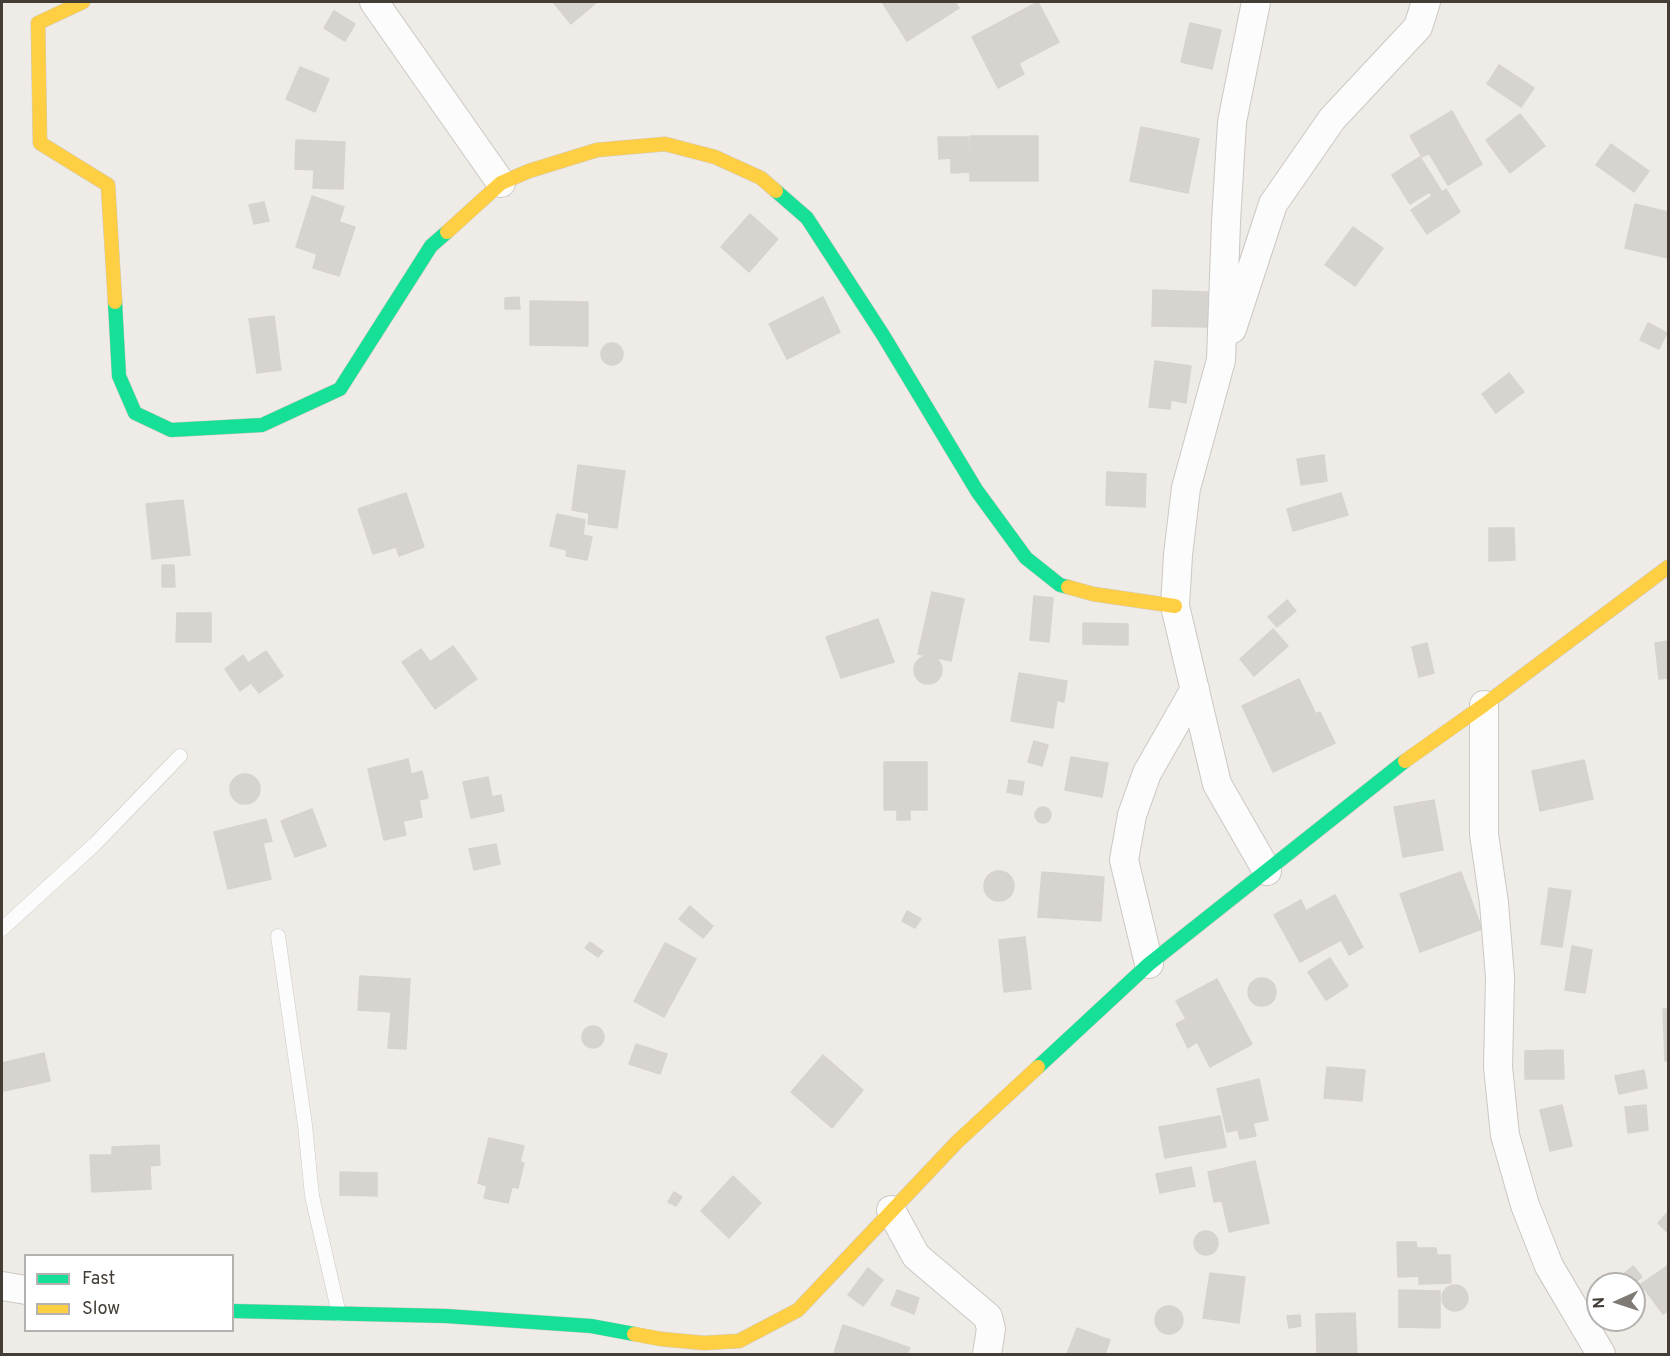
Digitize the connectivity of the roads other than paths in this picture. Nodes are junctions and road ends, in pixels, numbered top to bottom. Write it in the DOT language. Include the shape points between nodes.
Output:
graph roads {
  1 [pos="82,2"];
  2 [pos="374,2"];
  3 [pos="1256,2"];
  4 [pos="1426,2"];
  5 [pos="501,183"];
  6 [pos="1221,360"];
  7 [pos="1668,567"];
  8 [pos="1175,606"];
  9 [pos="1195,689"];
  10 [pos="1484,705"];
  11 [pos="180,756"];
  12 [pos="1267,871"];
  13 [pos="2,929"];
  14 [pos="278,936"];
  15 [pos="1149,964"];
  16 [pos="891,1210"];
  17 [pos="2,1286"];
  18 [pos="24,1290"];
  19 [pos="234,1311"];
  20 [pos="339,1314"];
  21 [pos="987,1354"];
  22 [pos="1601,1354"];
  1 -- 5 [label="street" via="38,23 40,143 108,185 119,376 135,413 171,430 262,425 340,389 431,246"];
  2 -- 5 [label="street"];
  3 -- 6 [label="street" via="1232,122"];
  4 -- 6 [label="street" via="1418,27 1332,119 1273,204"];
  5 -- 8 [label="street" via="597,150 665,144 714,157 761,178 807,218 977,491 1026,558 1060,585"];
  6 -- 8 [label="street" via="1186,488"];
  7 -- 10 [label="street"];
  8 -- 9 [label="street"];
  9 -- 12 [label="street" via="1217,784"];
  9 -- 15 [label="street" via="1147,773 1132,815 1124,860"];
  10 -- 12 [label="street" via="1390,772"];
  10 -- 22 [label="street" via="1484,834 1500,977 1498,1067 1505,1135 1525,1205 1549,1266"];
  11 -- 13 [label="lane" via="95,844"];
  12 -- 15 [label="street"];
  14 -- 20 [label="lane" via="312,1196"];
  15 -- 16 [label="street" via="957,1142"];
  16 -- 20 [label="street" via="798,1310 739,1341 704,1343 591,1326 507,1320"];
  16 -- 21 [label="street" via="916,1256 988,1317 991,1329"];
  17 -- 18 [label="street"];
  19 -- 20 [label="street"];
}
